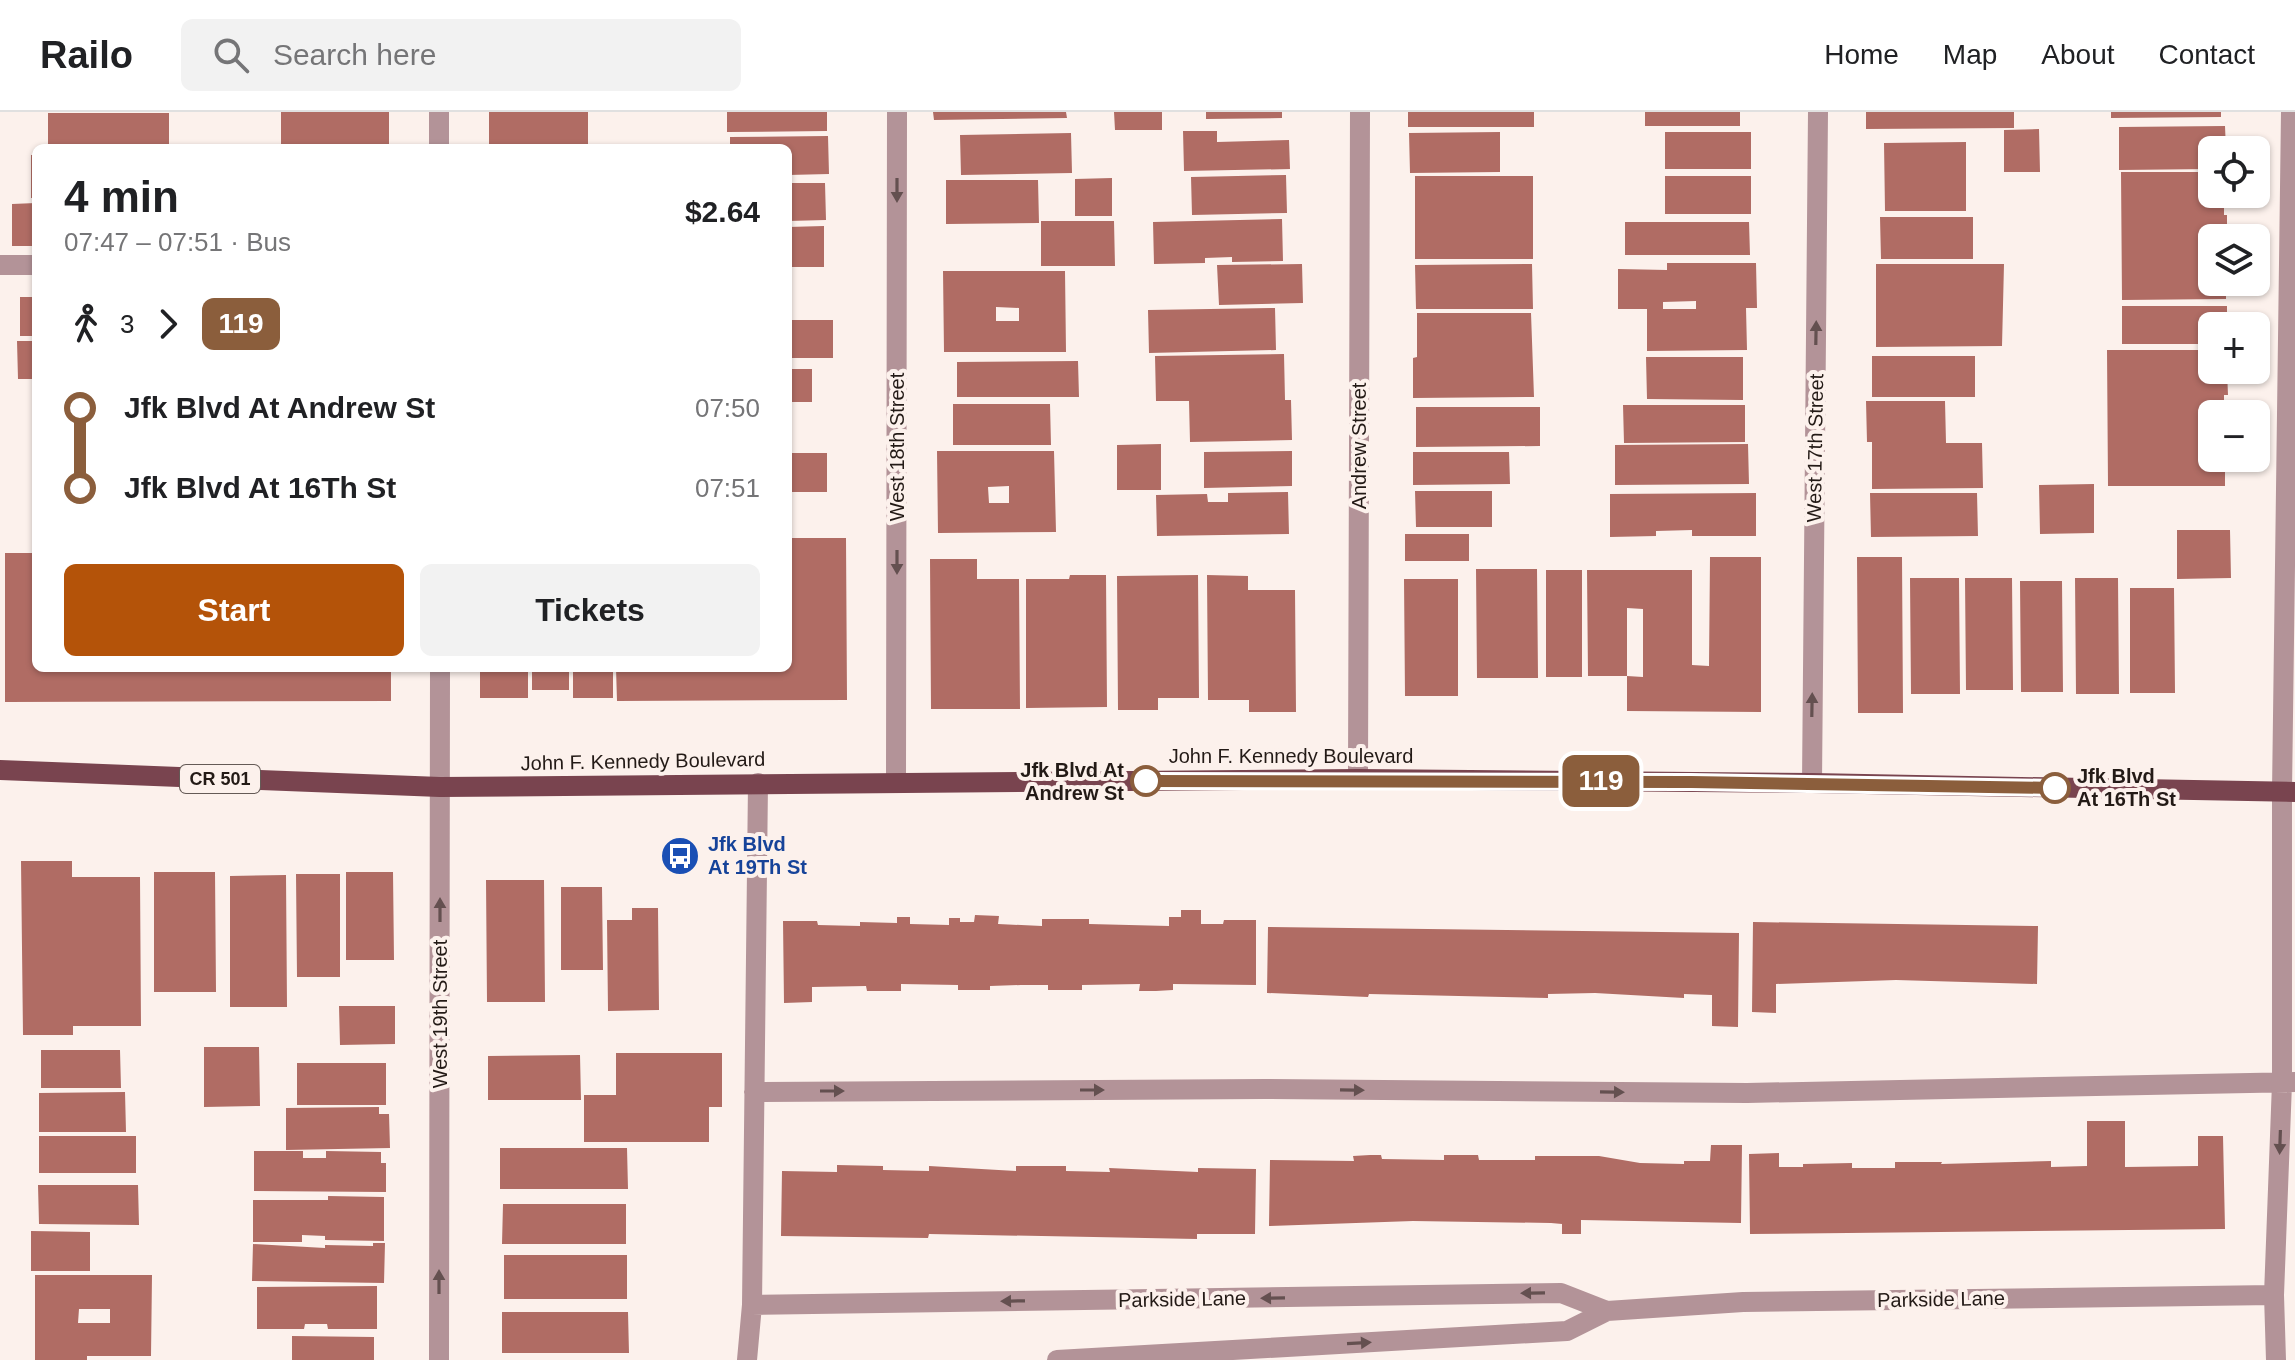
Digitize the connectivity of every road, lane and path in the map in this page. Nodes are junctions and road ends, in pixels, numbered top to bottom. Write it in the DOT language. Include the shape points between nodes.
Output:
graph roads {
  1 [pos="439,112"];
  2 [pos="897,112"];
  3 [pos="1360,112"];
  4 [pos="1818,112"];
  5 [pos="2291,112"];
  6 [pos="439,144"];
  7 [pos="0,265"];
  8 [pos="32,265"];
  9 [pos="440,672"];
  10 [pos="0,770"];
  11 [pos="1358,779"];
  12 [pos="896,782"];
  13 [pos="758,783"];
  14 [pos="1812,783"];
  15 [pos="440,787"];
  16 [pos="2288,792"];
  17 [pos="2288,1083"];
  18 [pos="754,1092"];
  19 [pos="2274,1295"];
  20 [pos="752,1305"];
  21 [pos="1607,1311"];
  22 [pos="439,1360"];
  23 [pos="747,1360"];
  24 [pos="1057,1360"];
  25 [pos="2276,1360"];
  1 -- 6 [label="street"];
  2 -- 12 [label="street, West 18th Street, one-way"];
  3 -- 11 [label="street, Andrew Street"];
  14 -- 4 [label="street, West 17th Street, one-way"];
  5 -- 16 [label="street"];
  7 -- 8 [label="street"];
  9 -- 15 [label="street, West 19th Street"];
  10 -- 15 [label="main road, John F. Kennedy Boulevard / CR 501"];
  11 -- 12 [label="main road, John F. Kennedy Boulevard / CR 501"];
  11 -- 14 [label="main road, John F. Kennedy Boulevard / CR 501"];
  12 -- 13 [label="main road, John F. Kennedy Boulevard / CR 501"];
  13 -- 15 [label="main road, John F. Kennedy Boulevard / CR 501"];
  13 -- 18 [label="street"];
  14 -- 16 [label="main road, John F. Kennedy Boulevard / CR 501"];
  22 -- 15 [label="street, West 19th Street, one-way"];
  16 -- 17 [label="street"];
  18 -- 17 [label="street, one-way" via="1747,1093"];
  17 -- 19 [label="street, one-way"];
  18 -- 20 [label="street"];
  19 -- 21 [label="street, Parkside Lane" via="1743,1302"];
  19 -- 25 [label="street"];
  21 -- 20 [label="street, Parkside Lane, one-way" via="1561,1293"];
  20 -- 23 [label="street"];
  24 -- 21 [label="street, Parkside Lane, one-way" via="1567,1331"];
}
